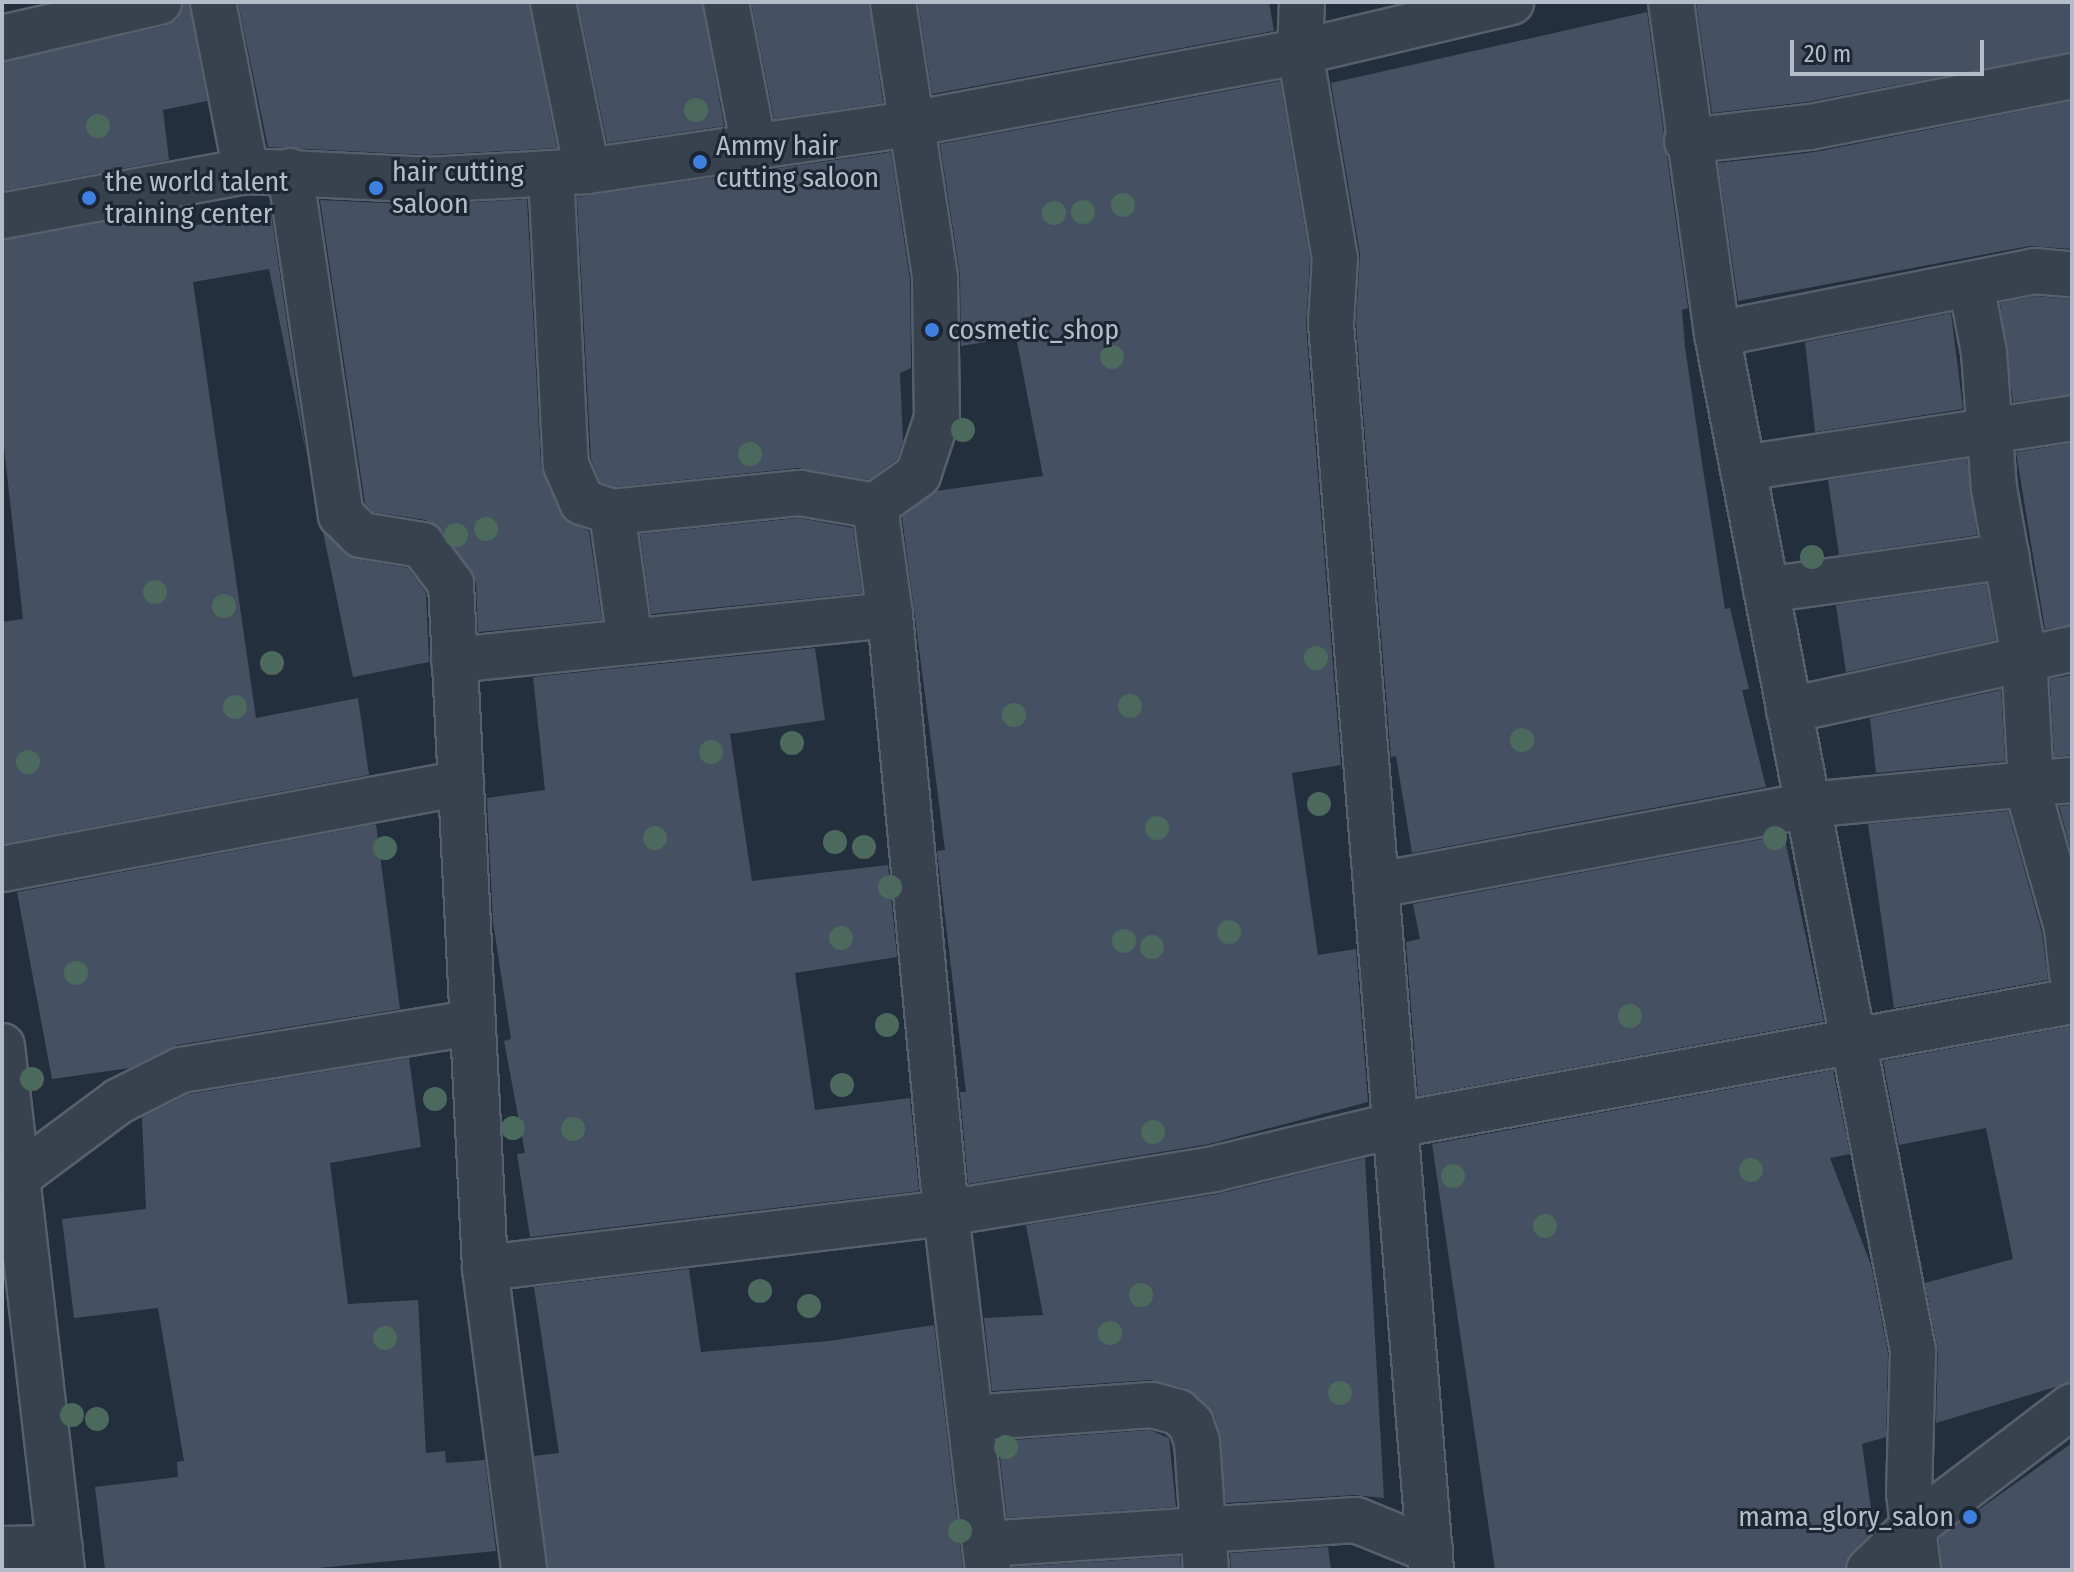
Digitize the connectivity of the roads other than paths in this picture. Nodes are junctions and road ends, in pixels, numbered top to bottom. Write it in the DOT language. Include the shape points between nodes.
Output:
graph roads {
  1 [pos="159,2"];
  2 [pos="213,2"];
  3 [pos="553,2"];
  4 [pos="726,2"];
  5 [pos="893,2"];
  6 [pos="1302,2"];
  7 [pos="1511,2"];
  8 [pos="1671,2"];
  9 [pos="2,38"];
  10 [pos="1300,52"];
  11 [pos="2072,76"];
  12 [pos="910,124"];
  13 [pos="1687,141"];
  14 [pos="754,147"];
  15 [pos="246,171"];
  16 [pos="290,171"];
  17 [pos="569,172"];
  18 [pos="2,216"];
  19 [pos="2072,274"];
  20 [pos="1971,284"];
  21 [pos="1717,334"];
  22 [pos="2072,418"];
  23 [pos="1990,430"];
  24 [pos="1743,468"];
  25 [pos="875,506"];
  26 [pos="612,512"];
  27 [pos="2007,556"];
  28 [pos="1766,590"];
  29 [pos="890,615"];
  30 [pos="630,642"];
  31 [pos="2072,649"];
  32 [pos="2024,656"];
  33 [pos="454,660"];
  34 [pos="1789,710"];
  35 [pos="461,783"];
  36 [pos="2051,784"];
  37 [pos="1807,805"];
  38 [pos="2,869"];
  39 [pos="1377,885"];
  40 [pos="2072,974"];
  41 [pos="2072,1001"];
  42 [pos="472,1023"];
  43 [pos="1853,1041"];
  44 [pos="2,1046"];
  45 [pos="1396,1125"];
  46 [pos="11,1156"];
  47 [pos="946,1213"];
  48 [pos="485,1268"];
  49 [pos="2072,1406"];
  50 [pos="970,1418"];
  51 [pos="1201,1526"];
  52 [pos="1912,1528"];
  53 [pos="2,1549"];
  54 [pos="987,1557"];
  55 [pos="61,1559"];
  56 [pos="1430,1560"];
  57 [pos="524,1570"];
  58 [pos="1206,1570"];
  59 [pos="1869,1570"];
  60 [pos="1918,1570"];
  1 -- 9 [label="street"];
  2 -- 15 [label="street"];
  3 -- 17 [label="street"];
  4 -- 14 [label="street"];
  5 -- 12 [label="street"];
  6 -- 10 [label="street"];
  7 -- 10 [label="street"];
  8 -- 13 [label="street"];
  10 -- 12 [label="street"];
  10 -- 39 [label="street" via="1335,258 1331,324"];
  11 -- 13 [label="street" via="1810,127"];
  12 -- 14 [label="street"];
  12 -- 25 [label="street" via="935,278 937,418 918,475"];
  13 -- 21 [label="street"];
  14 -- 17 [label="street"];
  15 -- 16 [label="street"];
  15 -- 18 [label="street"];
  16 -- 17 [label="street" via="427,180"];
  16 -- 33 [label="street" via="341,515 361,535 422,545 440,563 451,584"];
  17 -- 26 [label="street" via="566,465 582,502"];
  19 -- 20 [label="street" via="2034,271"];
  20 -- 21 [label="street"];
  20 -- 23 [label="street"];
  21 -- 24 [label="street"];
  22 -- 23 [label="street"];
  23 -- 24 [label="street"];
  23 -- 27 [label="street"];
  24 -- 28 [label="street"];
  25 -- 26 [label="street" via="800,493"];
  25 -- 29 [label="street"];
  26 -- 30 [label="street"];
  27 -- 28 [label="street"];
  27 -- 32 [label="street"];
  28 -- 34 [label="street"];
  29 -- 30 [label="street"];
  29 -- 47 [label="street"];
  30 -- 33 [label="street"];
  31 -- 32 [label="street"];
  32 -- 34 [label="street"];
  32 -- 36 [label="street"];
  33 -- 35 [label="street"];
  34 -- 37 [label="street"];
  35 -- 38 [label="street"];
  35 -- 42 [label="street"];
  36 -- 37 [label="street"];
  36 -- 40 [label="street"];
  37 -- 39 [label="street"];
  37 -- 43 [label="street"];
  39 -- 45 [label="street"];
  41 -- 43 [label="street"];
  42 -- 46 [label="street" via="181,1070"];
  42 -- 48 [label="street"];
  43 -- 45 [label="street"];
  43 -- 52 [label="street" via="1913,1351"];
  44 -- 46 [label="street"];
  45 -- 47 [label="street" via="1214,1169"];
  45 -- 56 [label="street"];
  46 -- 55 [label="street"];
  47 -- 48 [label="street"];
  47 -- 50 [label="street"];
  48 -- 57 [label="street"];
  49 -- 52 [label="street"];
  50 -- 51 [label="street" via="1152,1405 1178,1412 1191,1424 1197,1442"];
  50 -- 54 [label="street"];
  51 -- 54 [label="street"];
  51 -- 56 [label="street" via="1356,1520"];
  51 -- 58 [label="street"];
  52 -- 59 [label="street"];
  52 -- 60 [label="street"];
  53 -- 55 [label="street"];
}
